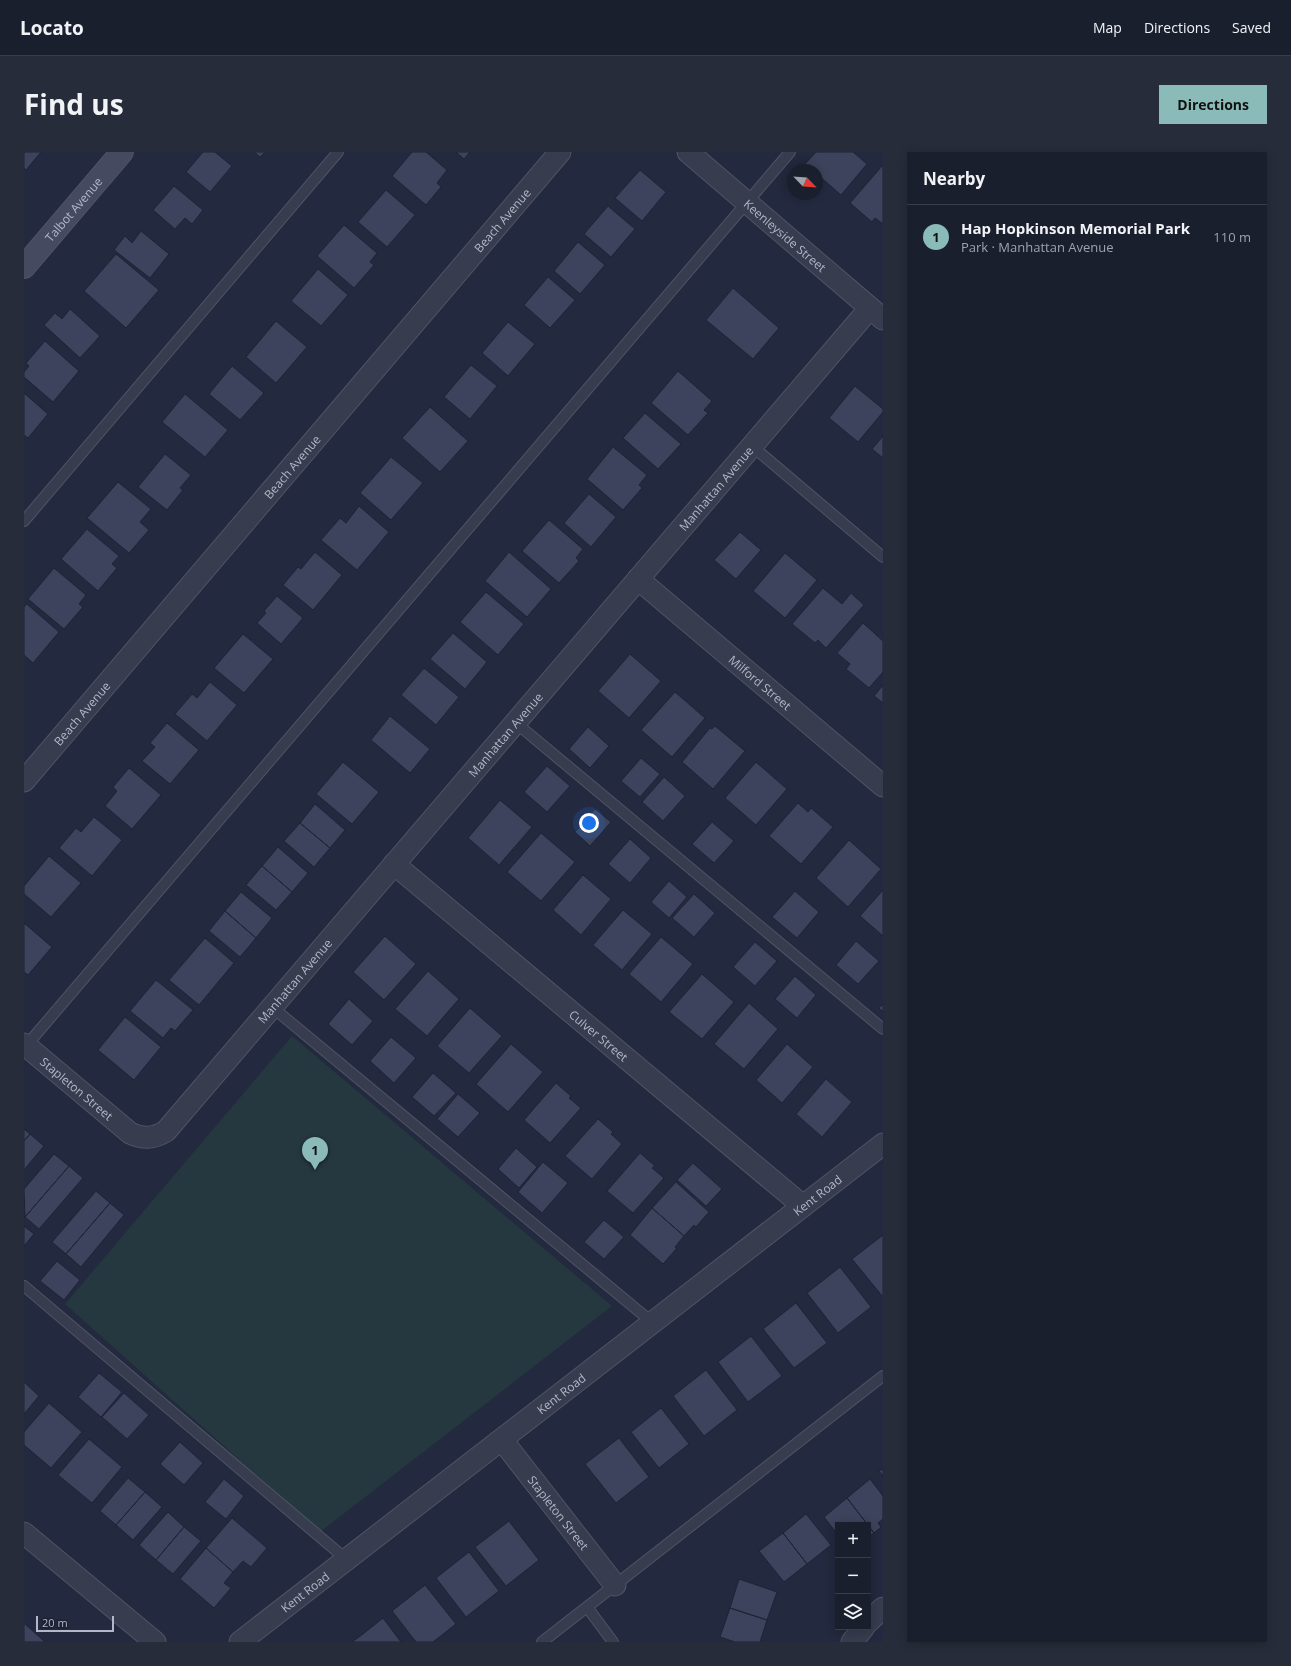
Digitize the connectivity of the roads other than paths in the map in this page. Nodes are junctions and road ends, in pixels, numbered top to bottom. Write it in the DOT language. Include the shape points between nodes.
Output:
graph roads {
  1 [pos="122,152"];
  2 [pos="338,152"];
  3 [pos="560,152"];
  4 [pos="688,152"];
  5 [pos="790,152"];
  6 [pos="746,202"];
  7 [pos="24,267"];
  8 [pos="877,313"];
  9 [pos="752,446"];
  10 [pos="24,521"];
  11 [pos="883,557"];
  12 [pos="638,579"];
  13 [pos="516,723"];
  14 [pos="24,781"];
  15 [pos="883,786"];
  16 [pos="394,864"];
  17 [pos="272,1007"];
  18 [pos="883,1029"];
  19 [pos="25,1045"];
  20 [pos="130,1133"];
  21 [pos="883,1144"];
  22 [pos="803,1206"];
  23 [pos="24,1286"];
  24 [pos="653,1323"];
  25 [pos="883,1376"];
  26 [pos="502,1440"];
  27 [pos="24,1533"];
  28 [pos="346,1559"];
  29 [pos="615,1585"];
  30 [pos="587,1607"];
  31 [pos="883,1608"];
  32 [pos="871,1619"];
  33 [pos="862,1630"];
  34 [pos="155,1642"];
  35 [pos="240,1642"];
  36 [pos="542,1642"];
  37 [pos="613,1642"];
  38 [pos="852,1642"];
  1 -- 7 [label="street, Talbot Avenue"];
  2 -- 10 [label="lane"];
  3 -- 14 [label="street, Beach Avenue"];
  4 -- 6 [label="street, Keenleyside Street"];
  5 -- 6 [label="lane"];
  6 -- 8 [label="street, Keenleyside Street"];
  6 -- 19 [label="lane"];
  8 -- 9 [label="street, Manhattan Avenue"];
  9 -- 11 [label="lane"];
  9 -- 12 [label="street, Manhattan Avenue"];
  12 -- 13 [label="street, Manhattan Avenue"];
  12 -- 15 [label="street, Milford Street"];
  13 -- 16 [label="street, Manhattan Avenue"];
  13 -- 18 [label="lane"];
  16 -- 17 [label="street, Manhattan Avenue"];
  16 -- 22 [label="street, Culver Street"];
  17 -- 20 [label="street, Manhattan Avenue" via="166,1131 147,1138"];
  17 -- 24 [label="lane"];
  19 -- 20 [label="street, Stapleton Street"];
  21 -- 22 [label="street, Kent Road"];
  22 -- 24 [label="street, Kent Road"];
  23 -- 28 [label="lane"];
  24 -- 26 [label="street, Kent Road"];
  25 -- 29 [label="lane"];
  26 -- 28 [label="street, Kent Road"];
  26 -- 29 [label="street, Stapleton Street"];
  27 -- 34 [label="street"];
  28 -- 35 [label="street, Kent Road"];
  29 -- 30 [label="lane"];
  30 -- 36 [label="lane"];
  30 -- 37 [label="lane"];
  31 -- 32 [label="street"];
  33 -- 38 [label="street"];
}
